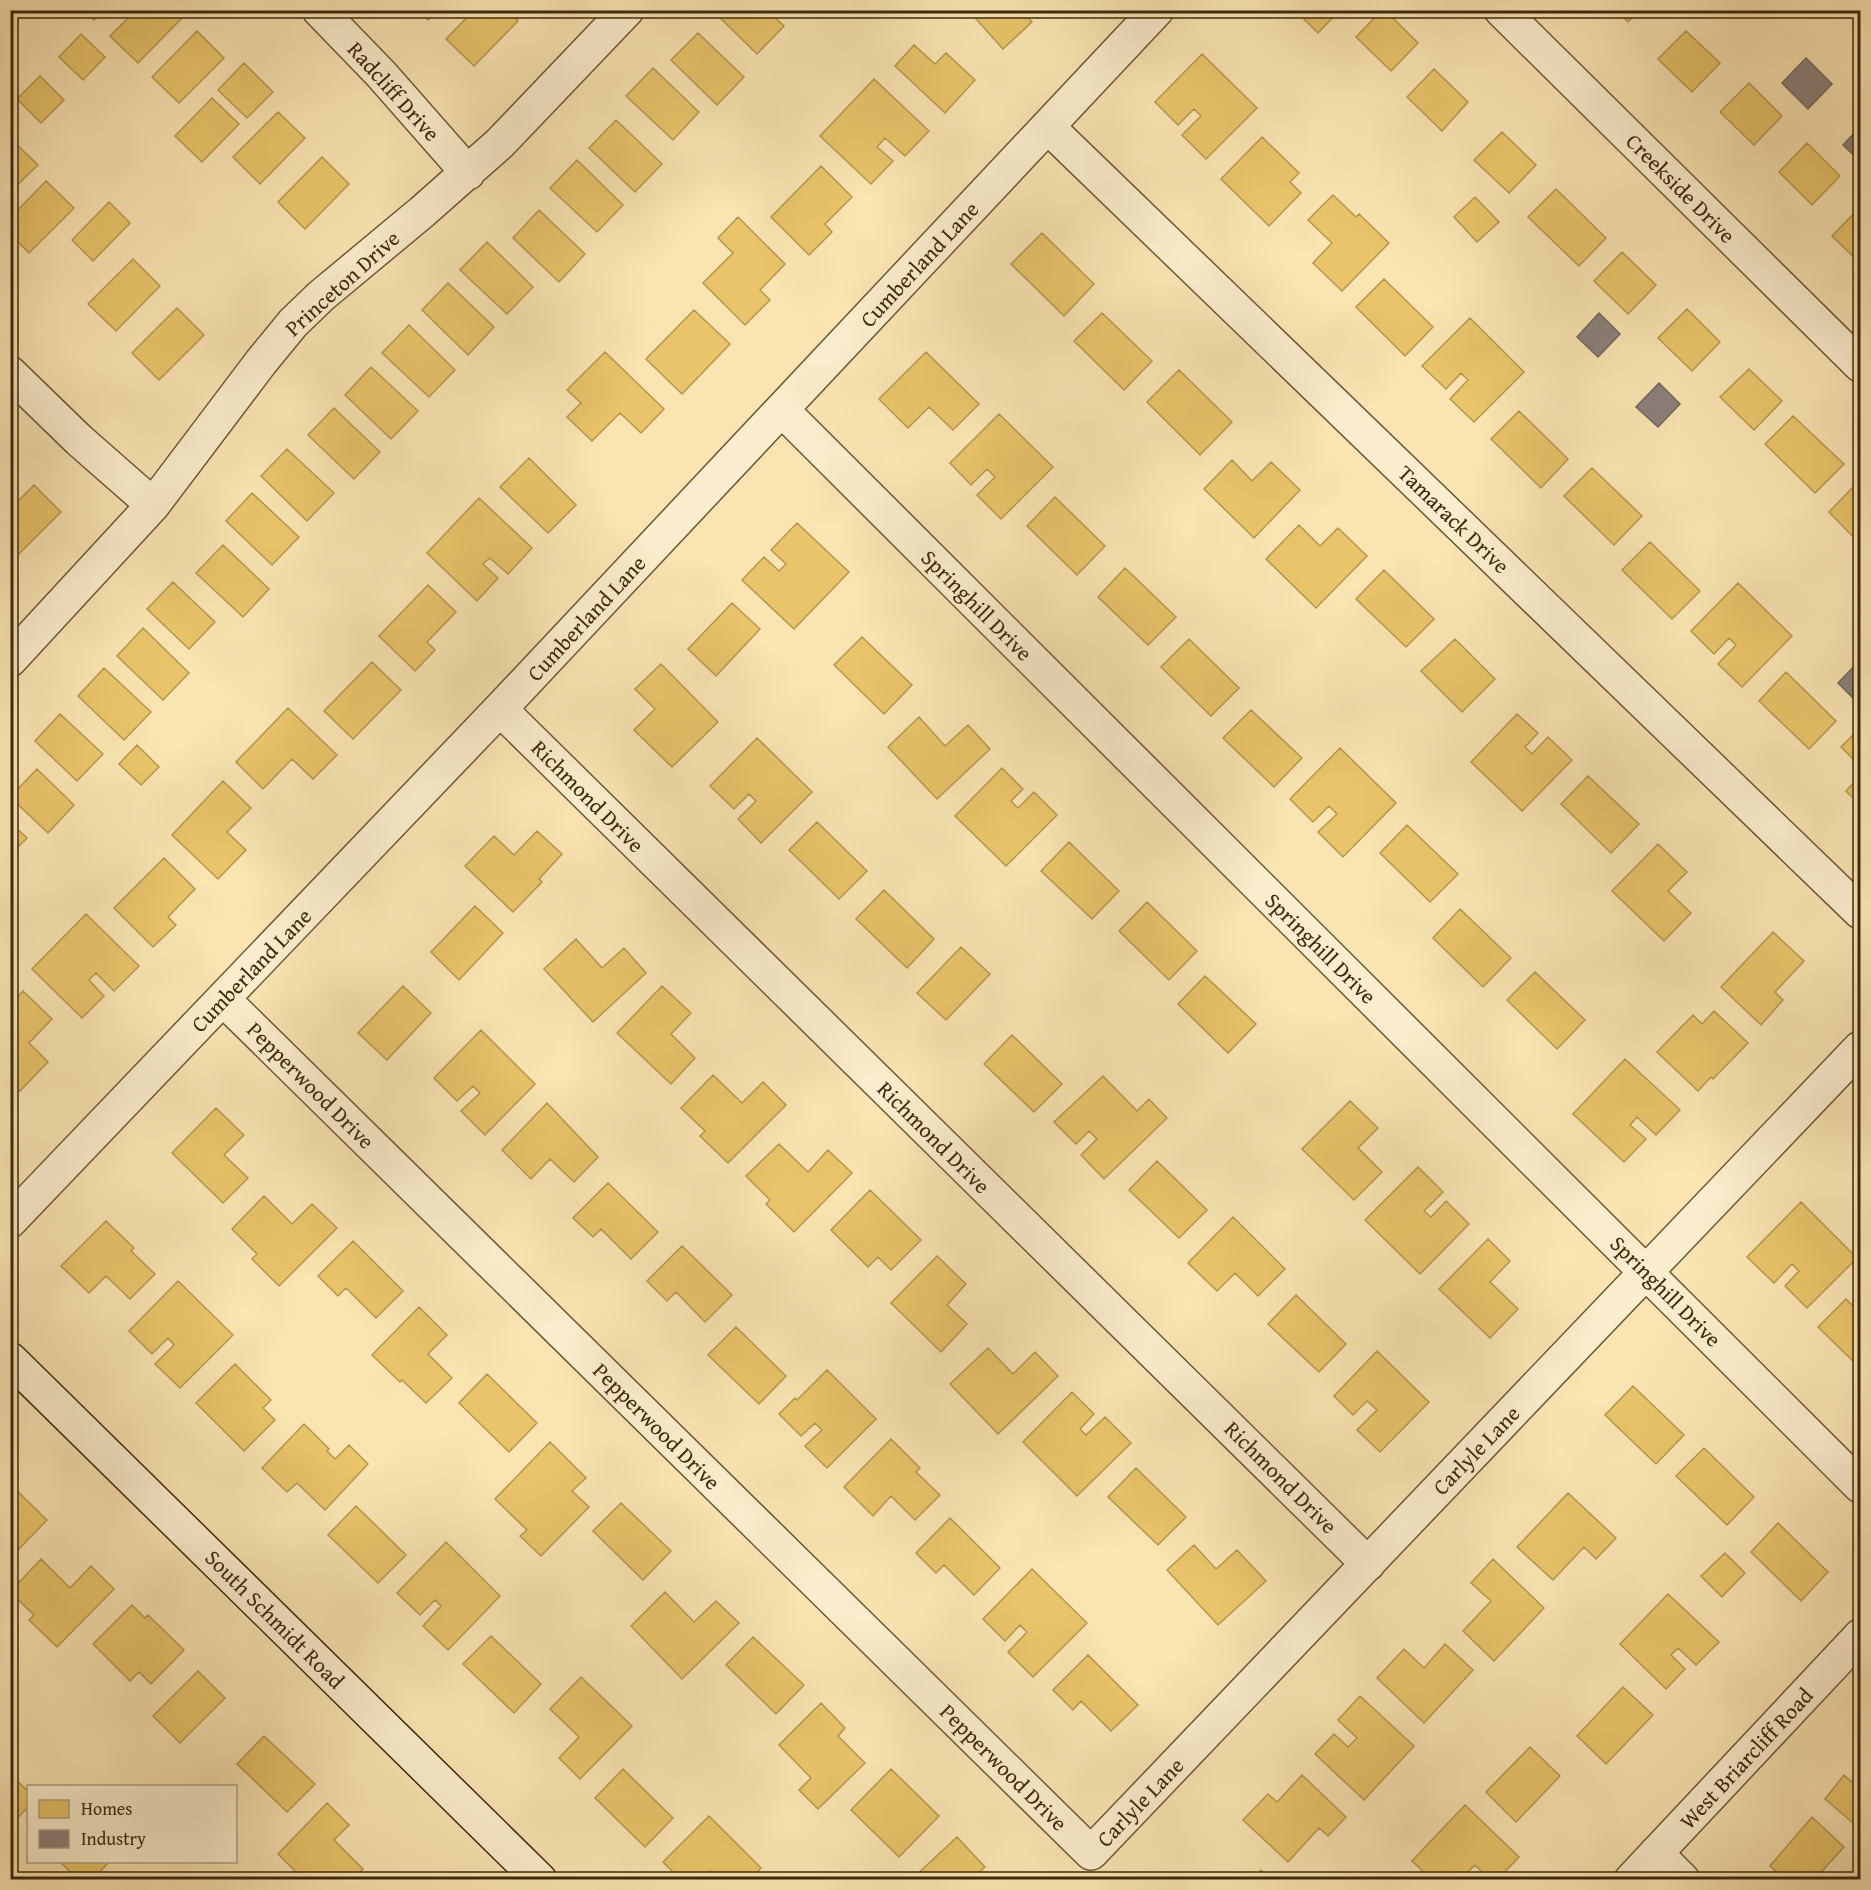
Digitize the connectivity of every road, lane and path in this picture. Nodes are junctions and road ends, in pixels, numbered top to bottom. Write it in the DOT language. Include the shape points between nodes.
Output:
graph roads {
  1 [pos="319,10"];
  2 [pos="627,10"];
  3 [pos="1156,10"];
  4 [pos="1501,10"];
  5 [pos="1047,127"];
  6 [pos="468,173"];
  7 [pos="1860,365"];
  8 [pos="10,373"];
  9 [pos="782,410"];
  10 [pos="153,505"];
  11 [pos="10,660"];
  12 [pos="500,710"];
  13 [pos="1860,912"];
  14 [pos="223,999"];
  15 [pos="1860,1048"];
  16 [pos="10,1221"];
  17 [pos="1646,1272"];
  18 [pos="10,1359"];
  19 [pos="1860,1486"];
  20 [pos="1368,1564"];
  21 [pos="1860,1636"];
  22 [pos="1091,1853"];
  23 [pos="1656,1853"];
  24 [pos="540,1880"];
  25 [pos="1631,1880"];
  26 [pos="1683,1880"];
  1 -- 6 [label="street, Radcliff Drive"];
  2 -- 6 [label="street, Princeton Drive"];
  3 -- 5 [label="street, Cumberland Lane"];
  4 -- 7 [label="street, Creekside Drive"];
  5 -- 9 [label="street, Cumberland Lane"];
  5 -- 13 [label="street, Tamarack Drive"];
  6 -- 10 [label="street, Princeton Drive" via="293,323"];
  8 -- 10 [label="street"];
  9 -- 12 [label="street, Cumberland Lane"];
  9 -- 17 [label="street, Springhill Drive"];
  10 -- 11 [label="street, Princeton Drive"];
  12 -- 14 [label="street, Cumberland Lane"];
  12 -- 20 [label="street, Richmond Drive"];
  14 -- 16 [label="street, Cumberland Lane"];
  14 -- 22 [label="street, Pepperwood Drive"];
  15 -- 17 [label="street, Carlyle Lane"];
  17 -- 19 [label="street, Springhill Drive"];
  17 -- 20 [label="street, Carlyle Lane"];
  18 -- 24 [label="street, South Schmidt Road"];
  20 -- 22 [label="street, Carlyle Lane"];
  21 -- 23 [label="street, West Briarcliff Road"];
  23 -- 25 [label="street, West Briarcliff Road"];
  23 -- 26 [label="street"];
}
